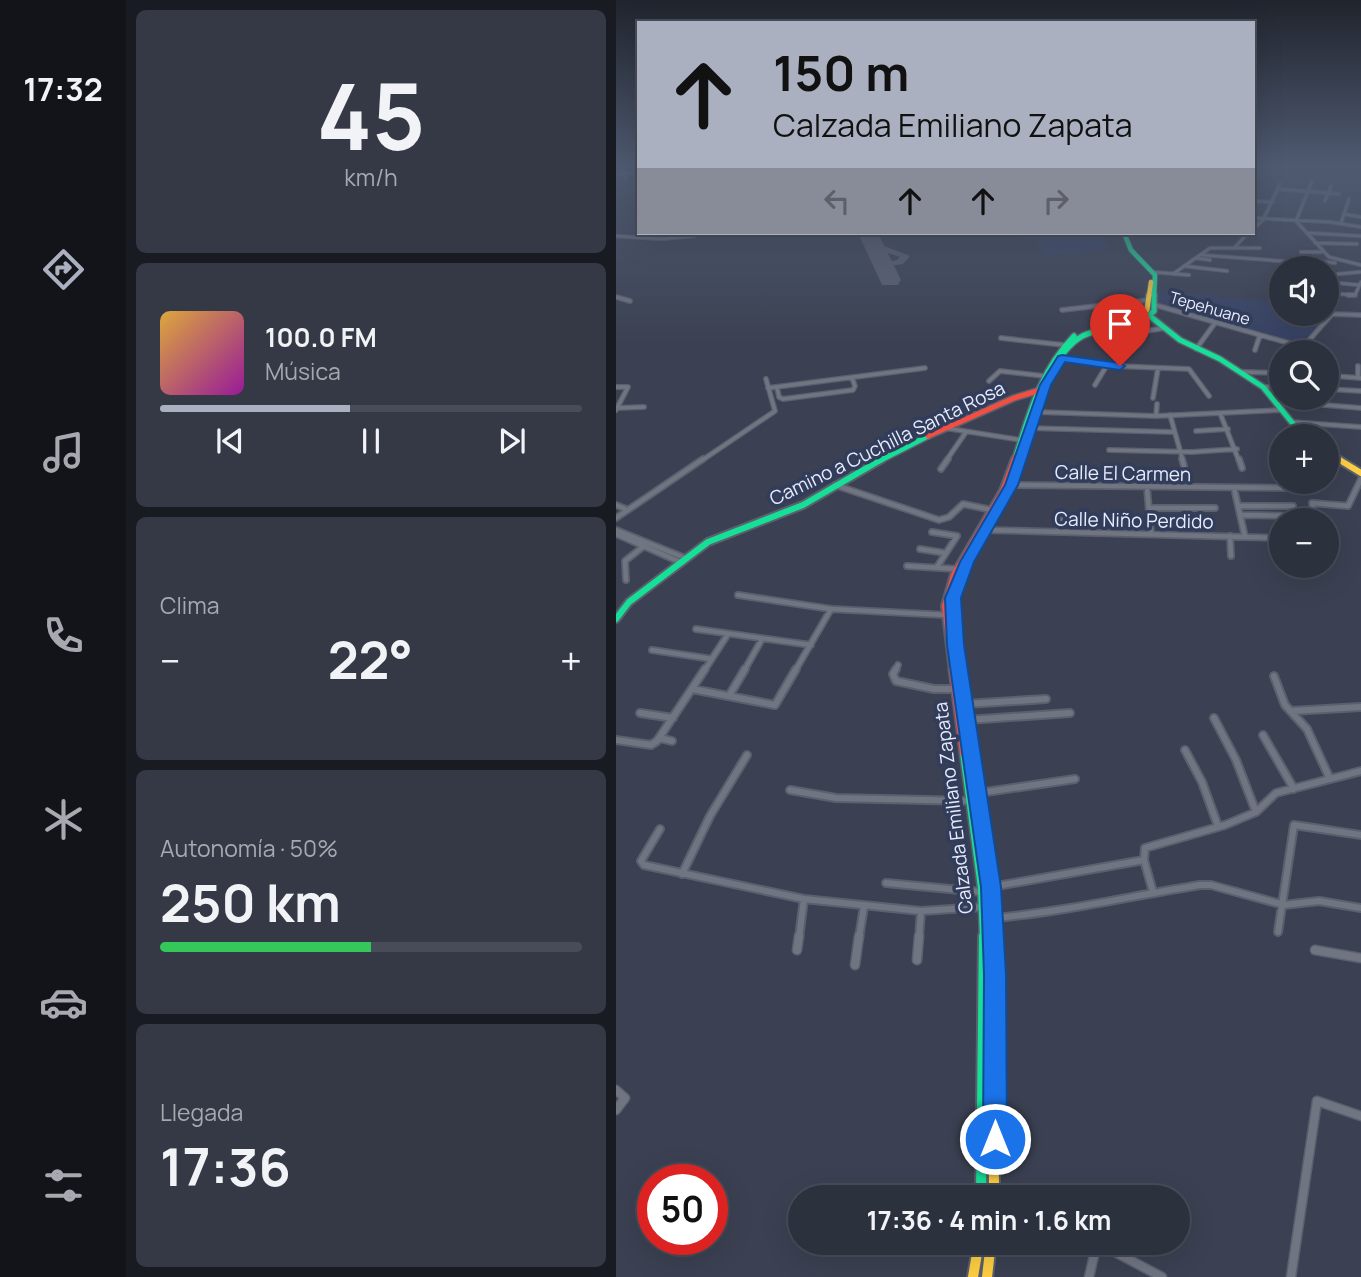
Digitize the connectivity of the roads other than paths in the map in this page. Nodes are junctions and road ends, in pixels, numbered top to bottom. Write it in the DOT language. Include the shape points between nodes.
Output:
graph roads {
  1 [pos="1301,226"];
  2 [pos="1309,233"];
  3 [pos="1122,235"];
  4 [pos="1123,235"];
  5 [pos="1246,235"];
  6 [pos="616,236"];
  7 [pos="694,236"];
  8 [pos="1361,236"];
  9 [pos="1315,243"];
  10 [pos="1356,244"];
  11 [pos="1235,247"];
  12 [pos="1260,248"];
  13 [pos="1301,252"];
  14 [pos="1321,252"];
  15 [pos="1202,255"];
  16 [pos="1326,256"];
  17 [pos="1196,258"];
  18 [pos="1210,260"];
  19 [pos="1269,260"];
  20 [pos="1339,263"];
  21 [pos="1354,264"];
  22 [pos="1361,265"];
  23 [pos="1184,266"];
  24 [pos="1227,271"];
  25 [pos="1152,272"];
  26 [pos="1360,273"];
  27 [pos="1173,274"];
  28 [pos="1339,274"];
  29 [pos="1189,275"];
  30 [pos="1339,282"];
  31 [pos="1360,283"];
  32 [pos="1339,294"];
  33 [pos="616,297"];
  34 [pos="630,301"];
  35 [pos="1152,302"];
  36 [pos="1062,310"];
  37 [pos="1114,313"];
  38 [pos="1361,315"];
  39 [pos="1146,318"];
  40 [pos="1215,323"];
  41 [pos="1118,326"];
  42 [pos="1165,328"];
  43 [pos="1101,331"];
  44 [pos="1146,331"];
  45 [pos="1261,335"];
  46 [pos="1001,338"];
  47 [pos="1064,345"];
  48 [pos="1196,349"];
  49 [pos="1255,350"];
  50 [pos="1062,358"];
  51 [pos="1107,365"];
  52 [pos="1120,366"];
  53 [pos="1358,366"];
  54 [pos="925,368"];
  55 [pos="1158,368"];
  56 [pos="1189,369"];
  57 [pos="1242,372"];
  58 [pos="1269,373"];
  59 [pos="1044,376"];
  60 [pos="1339,377"];
  61 [pos="1344,377"];
  62 [pos="852,378"];
  63 [pos="1359,378"];
  64 [pos="766,379"];
  65 [pos="989,381"];
  66 [pos="1095,385"];
  67 [pos="616,387"];
  68 [pos="777,387"];
  69 [pos="1263,387"];
  70 [pos="1269,387"];
  71 [pos="768,388"];
  72 [pos="1339,390"];
  73 [pos="1346,390"];
  74 [pos="1037,391"];
  75 [pos="1361,391"];
  76 [pos="1269,393"];
  77 [pos="1209,396"];
  78 [pos="1153,398"];
  79 [pos="1157,404"];
  80 [pos="1339,406"];
  81 [pos="644,407"];
  82 [pos="616,408"];
  83 [pos="1361,408"];
  84 [pos="1281,410"];
  85 [pos="1037,412"];
  86 [pos="1220,413"];
  87 [pos="1170,415"];
  88 [pos="1124,416"];
  89 [pos="1156,416"];
  90 [pos="1289,422"];
  91 [pos="1361,427"];
  92 [pos="945,428"];
  93 [pos="1028,428"];
  94 [pos="1228,429"];
  95 [pos="1125,430"];
  96 [pos="1196,431"];
  97 [pos="966,432"];
  98 [pos="1173,432"];
  99 [pos="1021,440"];
  100 [pos="1237,449"];
  101 [pos="1109,450"];
  102 [pos="1181,452"];
  103 [pos="1339,460"];
  104 [pos="1184,466"];
  105 [pos="941,468"];
  106 [pos="1242,468"];
  107 [pos="1361,473"];
  108 [pos="1361,479"];
  109 [pos="835,485"];
  110 [pos="1012,485"];
  111 [pos="1147,488"];
  112 [pos="1234,488"];
  113 [pos="1269,488"];
  114 [pos="616,506"];
  115 [pos="1240,506"];
  116 [pos="1293,506"];
  117 [pos="1151,508"];
  118 [pos="1215,508"];
  119 [pos="1313,508"];
  120 [pos="628,510"];
  121 [pos="992,510"];
  122 [pos="1242,515"];
  123 [pos="1269,516"];
  124 [pos="1064,518"];
  125 [pos="616,519"];
  126 [pos="986,530"];
  127 [pos="616,532"];
  128 [pos="932,532"];
  129 [pos="1057,533"];
  130 [pos="1151,534"];
  131 [pos="1230,536"];
  132 [pos="1245,537"];
  133 [pos="1269,538"];
  134 [pos="647,544"];
  135 [pos="920,549"];
  136 [pos="945,553"];
  137 [pos="1231,556"];
  138 [pos="683,560"];
  139 [pos="906,566"];
  140 [pos="937,567"];
  141 [pos="957,569"];
  142 [pos="626,580"];
  143 [pos="738,595"];
  144 [pos="831,609"];
  145 [pos="946,615"];
  146 [pos="616,619"];
  147 [pos="696,629"];
  148 [pos="728,634"];
  149 [pos="762,639"];
  150 [pos="811,645"];
  151 [pos="652,650"];
  152 [pos="712,659"];
  153 [pos="898,665"];
  154 [pos="1274,676"];
  155 [pos="692,689"];
  156 [pos="955,690"];
  157 [pos="729,696"];
  158 [pos="1046,699"];
  159 [pos="966,704"];
  160 [pos="1361,707"];
  161 [pos="1291,711"];
  162 [pos="640,713"];
  163 [pos="1070,713"];
  164 [pos="673,718"];
  165 [pos="1214,718"];
  166 [pos="968,720"];
  167 [pos="1263,736"];
  168 [pos="659,738"];
  169 [pos="616,740"];
  170 [pos="673,741"];
  171 [pos="1185,750"];
  172 [pos="747,755"];
  173 [pos="1361,771"];
  174 [pos="1075,779"];
  175 [pos="1329,779"];
  176 [pos="1294,789"];
  177 [pos="790,790"];
  178 [pos="979,793"];
  179 [pos="971,801"];
  180 [pos="1256,812"];
  181 [pos="1217,826"];
  182 [pos="660,828"];
  183 [pos="1361,835"];
  184 [pos="1144,860"];
  185 [pos="682,874"];
  186 [pos="886,883"];
  187 [pos="991,887"];
  188 [pos="982,892"];
  189 [pos="1153,892"];
  190 [pos="804,899"];
  191 [pos="1282,904"];
  192 [pos="864,906"];
  193 [pos="982,907"];
  194 [pos="1361,908"];
  195 [pos="921,911"];
  196 [pos="993,918"];
  197 [pos="1278,932"];
  198 [pos="797,950"];
  199 [pos="1315,950"];
  200 [pos="1361,958"];
  201 [pos="917,960"];
  202 [pos="855,965"];
  203 [pos="984,1007"];
  204 [pos="995,1008"];
  205 [pos="616,1090"];
  206 [pos="616,1110"];
  207 [pos="1361,1116"];
  208 [pos="981,1185"];
  209 [pos="995,1185"];
  210 [pos="977,1255"];
  211 [pos="990,1255"];
  212 [pos="1094,1255"];
  213 [pos="1120,1255"];
  214 [pos="973,1277"];
  215 [pos="987,1277"];
  216 [pos="1089,1277"];
  217 [pos="1163,1277"];
  218 [pos="1291,1277"];
  1 -- 2 [label="street"];
  2 -- 8 [label="street"];
  2 -- 9 [label="street"];
  3 -- 35 [label="main road" via="1123,244 1151,276"];
  4 -- 25 [label="main road"];
  5 -- 11 [label="street"];
  6 -- 7 [label="street"];
  9 -- 10 [label="street"];
  9 -- 14 [label="street"];
  11 -- 12 [label="street"];
  11 -- 15 [label="street" via="1210,248"];
  13 -- 14 [label="street"];
  14 -- 16 [label="street"];
  15 -- 17 [label="street"];
  15 -- 19 [label="street"];
  17 -- 18 [label="street"];
  17 -- 23 [label="street"];
  20 -- 21 [label="street"];
  21 -- 22 [label="street"];
  21 -- 26 [label="street"];
  23 -- 24 [label="street"];
  23 -- 27 [label="street"];
  25 -- 27 [label="street"];
  25 -- 35 [label="main road"];
  26 -- 28 [label="street"];
  27 -- 29 [label="street"];
  30 -- 31 [label="street"];
  31 -- 32 [label="street" via="1355,295"];
  33 -- 34 [label="street"];
  35 -- 36 [label="street"];
  35 -- 39 [label="main road"];
  35 -- 40 [label="street, Tepehuane"];
  37 -- 41 [label="street"];
  38 -- 45 [label="street, Tepehuane" via="1332,314 1304,346"];
  39 -- 41 [label="main road"];
  39 -- 42 [label="main road"];
  39 -- 43 [label="main road, Calzada Emiliano Zapata" via="1128,327"];
  40 -- 45 [label="street, Tepehuane"];
  40 -- 48 [label="street"];
  41 -- 47 [label="main road" via="1084,332"];
  42 -- 44 [label="street"];
  42 -- 48 [label="main road"];
  43 -- 50 [label="main road, Calzada Emiliano Zapata" via="1076,340"];
  43 -- 52 [label="street" via="1106,346 1123,345"];
  45 -- 49 [label="street"];
  46 -- 47 [label="street"];
  47 -- 59 [label="main road, Calzada Emiliano Zapata"];
  48 -- 57 [label="main road"];
  50 -- 51 [label="street"];
  50 -- 85 [label="main road, Calzada Emiliano Zapata" via="1045,385"];
  51 -- 52 [label="street"];
  51 -- 66 [label="street"];
  52 -- 55 [label="street"];
  53 -- 63 [label="street"];
  54 -- 62 [label="street"];
  55 -- 56 [label="street"];
  55 -- 78 [label="street"];
  56 -- 77 [label="street"];
  57 -- 58 [label="street"];
  57 -- 69 [label="main road"];
  59 -- 65 [label="street" via="1000,371"];
  59 -- 74 [label="main road, Calzada Emiliano Zapata"];
  60 -- 61 [label="street"];
  61 -- 63 [label="street"];
  61 -- 73 [label="street"];
  62 -- 68 [label="street"];
  62 -- 68 [label="street" via="855,389 783,399"];
  64 -- 71 [label="street"];
  67 -- 82 [label="street" via="628,387"];
  68 -- 71 [label="street"];
  69 -- 70 [label="street"];
  69 -- 76 [label="main road"];
  71 -- 120 [label="street" via="775,411"];
  72 -- 73 [label="street"];
  73 -- 75 [label="street"];
  74 -- 92 [label="main road, Camino a Cuchilla Santa Rosa"];
  74 -- 93 [label="main road, Calzada Emiliano Zapata"];
  79 -- 89 [label="street"];
  80 -- 83 [label="street"];
  81 -- 82 [label="street"];
  84 -- 86 [label="street"];
  84 -- 90 [label="main road"];
  85 -- 88 [label="street"];
  85 -- 93 [label="main road, Calzada Emiliano Zapata"];
  86 -- 87 [label="street"];
  86 -- 94 [label="street"];
  87 -- 89 [label="street"];
  87 -- 98 [label="street"];
  88 -- 89 [label="street"];
  88 -- 95 [label="street"];
  90 -- 91 [label="street"];
  92 -- 97 [label="street"];
  92 -- 109 [label="main road, Camino a Cuchilla Santa Rosa"];
  93 -- 95 [label="street"];
  93 -- 99 [label="main road, Calzada Emiliano Zapata"];
  93 -- 110 [label="main road, Calzada Emiliano Zapata"];
  94 -- 96 [label="street"];
  94 -- 100 [label="street"];
  95 -- 98 [label="street"];
  97 -- 99 [label="street"];
  97 -- 105 [label="street"];
  98 -- 102 [label="street"];
  99 -- 121 [label="main road, Calzada Emiliano Zapata"];
  100 -- 102 [label="street"];
  100 -- 106 [label="street"];
  101 -- 102 [label="street"];
  102 -- 104 [label="street"];
  103 -- 107 [label="main road"];
  108 -- 119 [label="street" via="1348,506 1312,503"];
  109 -- 121 [label="street" via="939,520 962,504"];
  109 -- 138 [label="main road, Camino a Cuchilla Santa Rosa" via="803,505 708,542"];
  110 -- 111 [label="street, Calle El Carmen"];
  110 -- 126 [label="main road, Calzada Emiliano Zapata"];
  111 -- 112 [label="street, Calle El Carmen"];
  111 -- 117 [label="street"];
  112 -- 113 [label="street, Calle El Carmen"];
  112 -- 115 [label="street"];
  114 -- 120 [label="street"];
  115 -- 116 [label="street"];
  115 -- 122 [label="street"];
  117 -- 118 [label="street"];
  117 -- 130 [label="street"];
  120 -- 125 [label="street"];
  121 -- 141 [label="main road, Calzada Emiliano Zapata"];
  122 -- 123 [label="street"];
  122 -- 132 [label="street"];
  124 -- 129 [label="street"];
  126 -- 129 [label="street, Calle Niño Perdido"];
  126 -- 159 [label="main road, Calzada Emiliano Zapata" via="953,598"];
  127 -- 134 [label="street"];
  128 -- 136 [label="street" via="957,536"];
  129 -- 130 [label="street, Calle Niño Perdido"];
  130 -- 131 [label="street, Calle Niño Perdido"];
  131 -- 132 [label="street, Calle Niño Perdido"];
  131 -- 137 [label="street"];
  132 -- 133 [label="street, Calle Niño Perdido"];
  134 -- 138 [label="street"];
  134 -- 142 [label="street" via="625,561"];
  135 -- 136 [label="street"];
  136 -- 140 [label="street"];
  138 -- 146 [label="main road, Camino a Cuchilla Santa Rosa" via="629,602"];
  139 -- 140 [label="street"];
  140 -- 141 [label="street"];
  141 -- 145 [label="main road, Calzada Emiliano Zapata" via="946,598"];
  143 -- 144 [label="street"];
  144 -- 145 [label="street"];
  144 -- 150 [label="street"];
  145 -- 156 [label="main road, Calzada Emiliano Zapata"];
  147 -- 148 [label="street"];
  148 -- 149 [label="street"];
  148 -- 152 [label="street"];
  149 -- 150 [label="street"];
  149 -- 157 [label="street"];
  150 -- 157 [label="street" via="775,705"];
  151 -- 152 [label="street"];
  152 -- 155 [label="street"];
  153 -- 156 [label="street" via="893,674 896,681"];
  154 -- 161 [label="street"];
  155 -- 157 [label="street"];
  155 -- 164 [label="street"];
  156 -- 179 [label="main road, Calzada Emiliano Zapata"];
  158 -- 159 [label="street"];
  159 -- 166 [label="main road, Calzada Emiliano Zapata"];
  160 -- 161 [label="street"];
  161 -- 175 [label="street" via="1307,729"];
  162 -- 164 [label="street"];
  163 -- 166 [label="street"];
  164 -- 168 [label="street"];
  165 -- 180 [label="street"];
  166 -- 178 [label="main road, Calzada Emiliano Zapata"];
  167 -- 176 [label="street"];
  168 -- 169 [label="street" via="651,745"];
  168 -- 170 [label="street"];
  171 -- 181 [label="street"];
  172 -- 185 [label="street"];
  173 -- 175 [label="street"];
  174 -- 178 [label="street"];
  175 -- 176 [label="street"];
  176 -- 180 [label="street" via="1276,793"];
  177 -- 179 [label="street" via="836,798"];
  178 -- 187 [label="main road, Calzada Emiliano Zapata"];
  179 -- 188 [label="main road, Calzada Emiliano Zapata"];
  180 -- 181 [label="street"];
  181 -- 184 [label="street" via="1145,848"];
  182 -- 185 [label="street" via="641,863"];
  183 -- 191 [label="street" via="1294,825"];
  184 -- 187 [label="street"];
  184 -- 189 [label="street"];
  185 -- 190 [label="street"];
  186 -- 188 [label="street"];
  187 -- 196 [label="main road, Calzada Emiliano Zapata"];
  188 -- 193 [label="main road, Calzada Emiliano Zapata"];
  189 -- 191 [label="street" via="1211,886"];
  189 -- 196 [label="street" via="1049,914"];
  190 -- 192 [label="street"];
  190 -- 198 [label="street"];
  191 -- 194 [label="street" via="1318,901"];
  191 -- 197 [label="street"];
  192 -- 195 [label="street"];
  192 -- 202 [label="street"];
  193 -- 195 [label="street"];
  193 -- 203 [label="main road, Calzada Emiliano Zapata"];
  195 -- 201 [label="street"];
  196 -- 204 [label="main road, Calzada Emiliano Zapata"];
  199 -- 200 [label="street"];
  203 -- 204 [label="main road"];
  203 -- 208 [label="main road, Calzada Emiliano Zapata"];
  204 -- 209 [label="main road, Calzada Emiliano Zapata"];
  205 -- 206 [label="street" via="625,1098"];
  207 -- 218 [label="street" via="1318,1101"];
  210 -- 214 [label="main road"];
  211 -- 215 [label="main road"];
  212 -- 216 [label="street"];
  213 -- 217 [label="street"];
}
